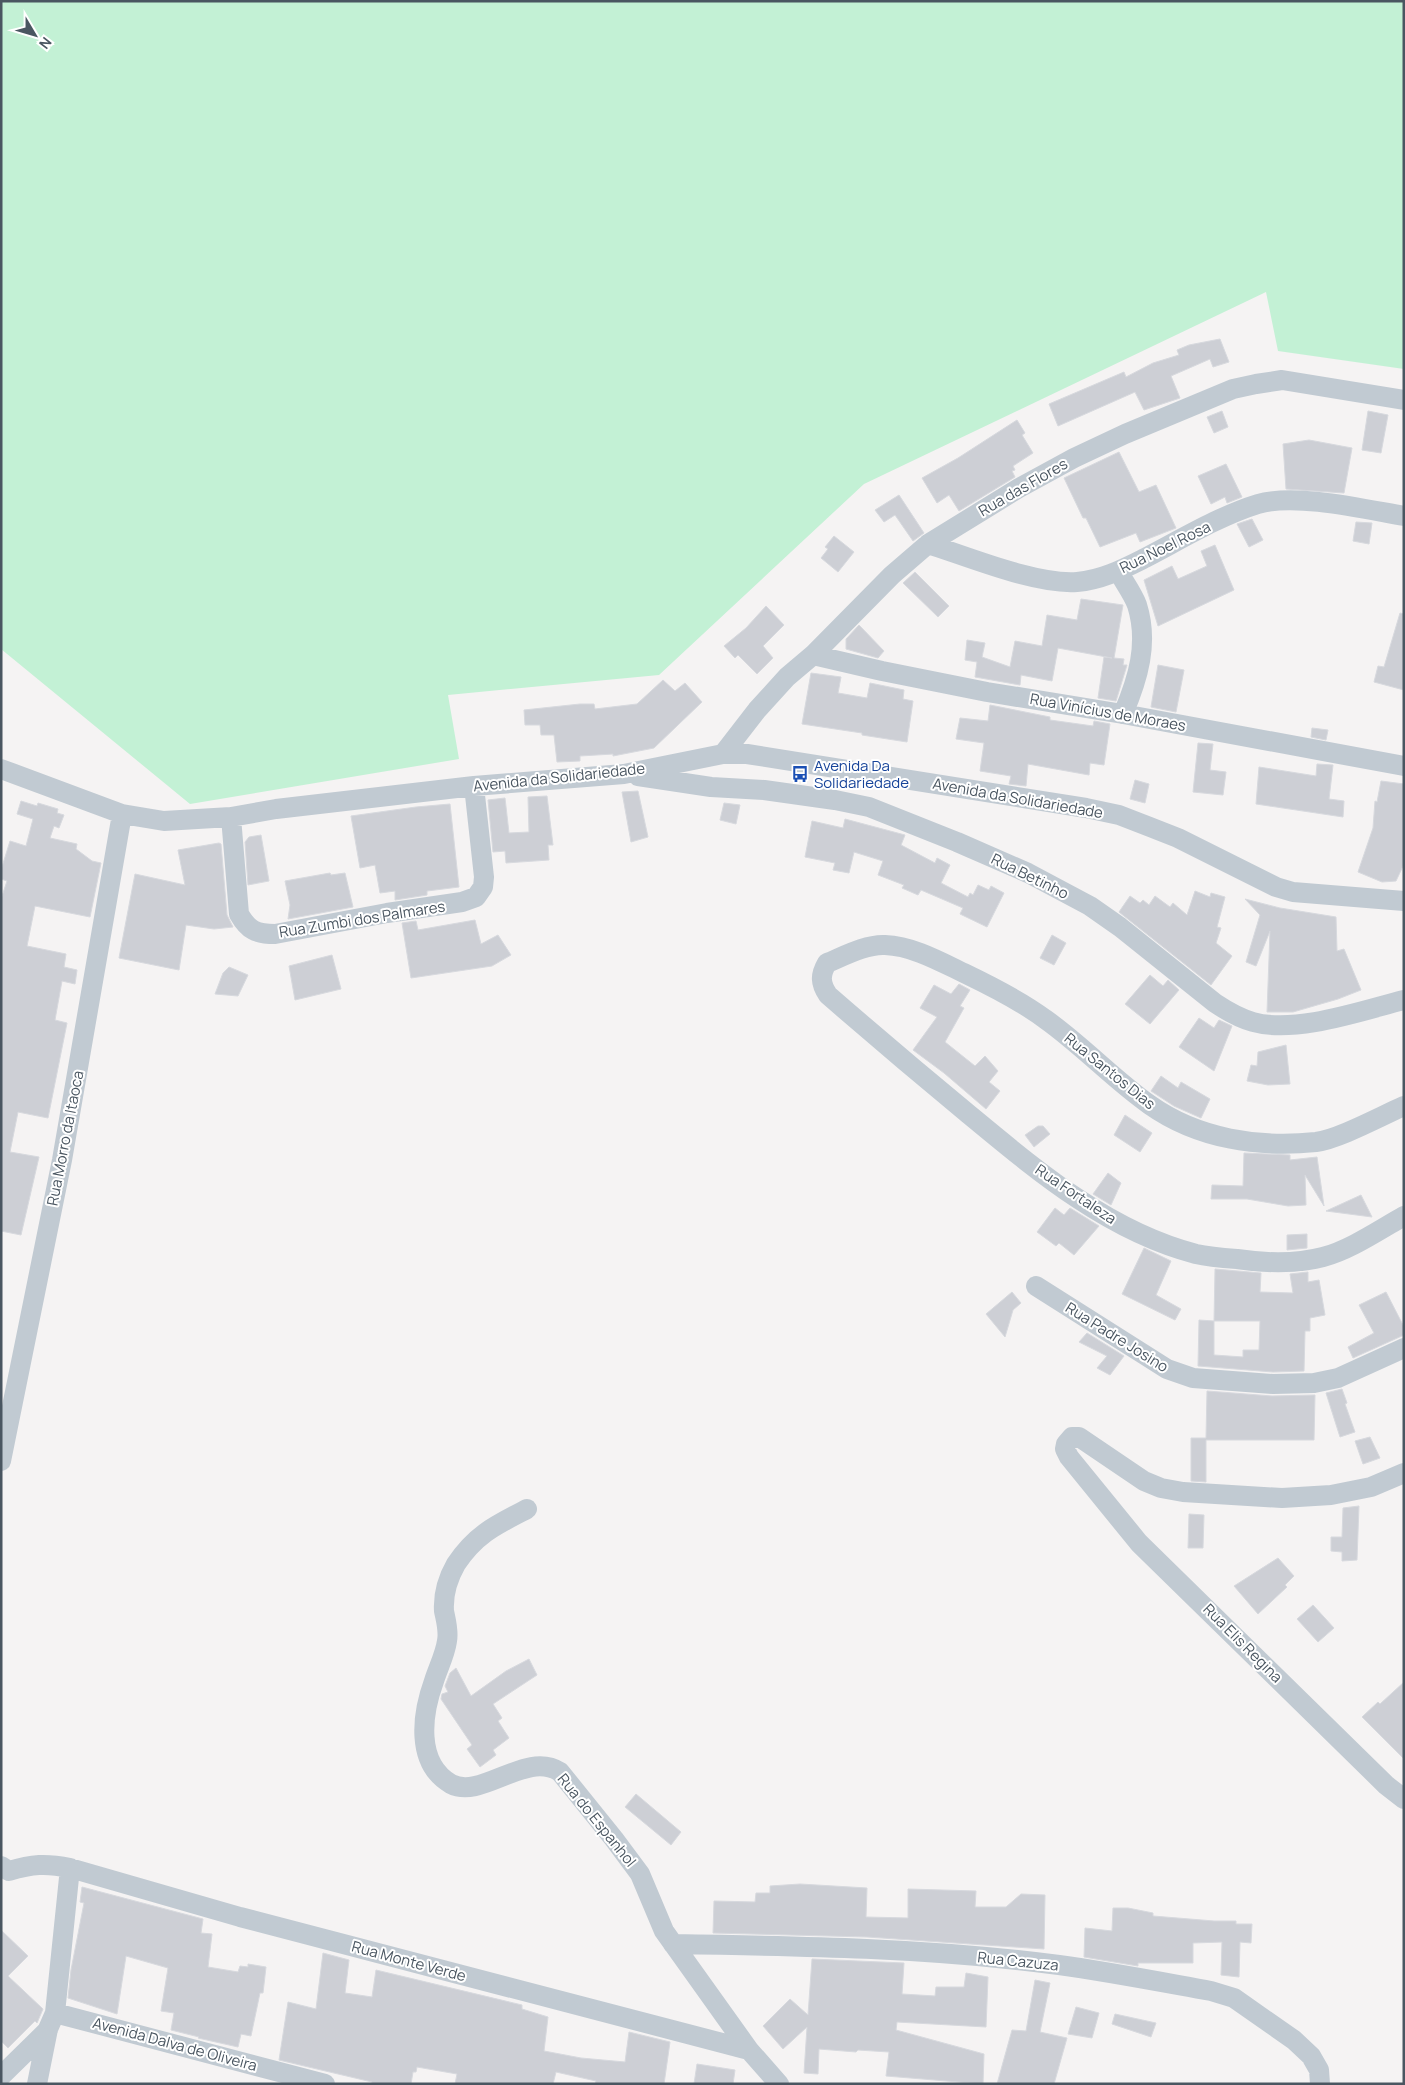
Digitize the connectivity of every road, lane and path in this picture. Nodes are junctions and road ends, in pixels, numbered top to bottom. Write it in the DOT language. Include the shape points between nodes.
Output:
graph roads {
  1 [pos="1404,400"];
  2 [pos="1404,516"];
  3 [pos="928,544"];
  4 [pos="1118,571"];
  5 [pos="813,655"];
  6 [pos="1123,714"];
  7 [pos="723,754"];
  8 [pos="1402,758"];
  9 [pos="1,769"];
  10 [pos="624,774"];
  11 [pos="474,786"];
  12 [pos="122,814"];
  13 [pos="231,817"];
  14 [pos="1404,900"];
  15 [pos="827,963"];
  16 [pos="1404,1000"];
  17 [pos="1404,1106"];
  18 [pos="1404,1216"];
  19 [pos="1036,1286"];
  20 [pos="1404,1348"];
  21 [pos="1,1461"];
  22 [pos="1404,1473"];
  23 [pos="527,1509"];
  24 [pos="1404,1799"];
  25 [pos="70,1868"];
  26 [pos="4,1872"];
  27 [pos="674,1944"];
  28 [pos="52,2021"];
  29 [pos="749,2050"];
  30 [pos="1,2076"];
  31 [pos="37,2084"];
  32 [pos="324,2084"];
  33 [pos="782,2084"];
  34 [pos="1320,2084"];
  1 -- 3 [label="street, Rua das Flores" via="1282,380 1233,389 1074,458"];
  2 -- 4 [label="street, Rua Noel Rosa" via="1292,499 1258,504"];
  3 -- 4 [label="street, Rua Noel Rosa" via="1052,582 1092,580"];
  3 -- 5 [label="street, Rua das Flores" via="892,575"];
  4 -- 6 [label="street" via="1136,604 1142,632 1136,684"];
  5 -- 6 [label="street, Rua Vinícius de Moraes" via="987,692"];
  5 -- 7 [label="street, Rua das Flores" via="757,710"];
  6 -- 8 [label="street, Rua Vinícius de Moraes"];
  7 -- 10 [label="street, Avenida da Solidariedade"];
  7 -- 14 [label="street, Avenida da Solidariedade" via="773,757 1102,812 1150,826 1276,887 1293,892"];
  9 -- 12 [label="street, Avenida da Solidariedade"];
  10 -- 11 [label="street, Avenida da Solidariedade"];
  10 -- 16 [label="street, Rua Betinho" via="710,787 764,790 869,807 1028,873 1090,906 1215,1003 1253,1022 1307,1024"];
  11 -- 13 [label="street, Avenida da Solidariedade"];
  11 -- 13 [label="street, Rua Zumbi dos Palmares" via="484,877 483,887 476,897 445,906 387,913 275,934 252,932 239,914"];
  12 -- 13 [label="street, Avenida da Solidariedade" via="164,821"];
  12 -- 21 [label="street, Rua Morro da Itaoca" via="62,1160"];
  15 -- 17 [label="street, Rua Santos Dias" via="883,945 905,948 943,963 996,989 1044,1018 1152,1106 1210,1134 1257,1144 1319,1141"];
  15 -- 18 [label="street, Rua Fortaleza" via="821,973 822,986 828,995 884,1044 1011,1149 1086,1204 1157,1242 1197,1254 1254,1262 1297,1261 1324,1257"];
  19 -- 20 [label="street, Rua Padre Josino" via="1167,1369 1193,1378 1273,1384 1314,1383 1338,1378"];
  22 -- 24 [label="street, Rua Elis Regina" via="1371,1487 1331,1495 1282,1498 1184,1492 1144,1481 1079,1437 1072,1437 1065,1449 1139,1543"];
  23 -- 27 [label="street, Rua do Espanhol" via="484,1531 455,1566 446,1585 444,1608 448,1640 425,1713 424,1741 430,1761 445,1780 466,1787 532,1766 553,1767 560,1772 640,1874 660,1922"];
  25 -- 26 [label="street, Rua Monte Verde" via="49,1864"];
  25 -- 28 [label="street"];
  25 -- 29 [label="street, Rua Monte Verde" via="240,1917"];
  27 -- 29 [label="street, Rua do Espanhol"];
  27 -- 34 [label="street, Rua Cazuza" via="829,1946 982,1957 1059,1965 1212,1991 1234,1998 1294,2040 1311,2056 1319,2070"];
  28 -- 30 [label="street"];
  28 -- 31 [label="street"];
  28 -- 32 [label="street, Avenida Dalva de Oliveira"];
  29 -- 33 [label="street, Rua do Espanhol"];
}
